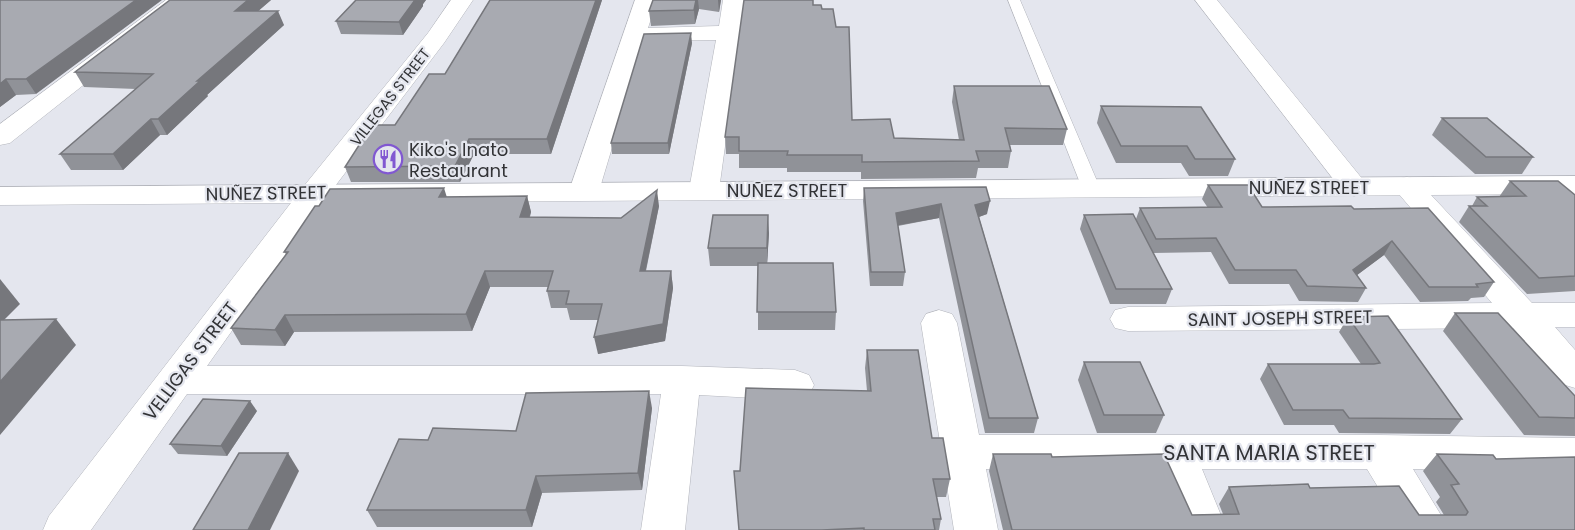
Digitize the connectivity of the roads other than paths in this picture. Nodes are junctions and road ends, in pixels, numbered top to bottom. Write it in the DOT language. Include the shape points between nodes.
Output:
graph roads {
  1 [pos="180,0"];
  2 [pos="462,0"];
  3 [pos="646,0"];
  4 [pos="734,0"];
  5 [pos="1014,0"];
  6 [pos="1206,0"];
  7 [pos="727,33"];
  8 [pos="636,35"];
  9 [pos="0,137"];
  10 [pos="1407,186"];
  11 [pos="1575,186"];
  12 [pos="1354,187"];
  13 [pos="1091,188"];
  14 [pos="704,190"];
  15 [pos="584,191"];
  16 [pos="315,192"];
  17 [pos="0,196"];
  18 [pos="1575,315"];
  19 [pos="1523,316"];
  20 [pos="1128,320"];
  21 [pos="939,323"];
  22 [pos="1575,374"];
  23 [pos="176,380"];
  24 [pos="682,380"];
  25 [pos="795,385"];
  26 [pos="962,452"];
  27 [pos="1174,452"];
  28 [pos="1379,452"];
  29 [pos="1575,455"];
  30 [pos="65,530"];
  31 [pos="663,530"];
  32 [pos="976,530"];
  33 [pos="1205,530"];
  34 [pos="1428,530"];
  1 -- 9 [label="street"];
  2 -- 16 [label="street, VILLEGAS STREET"];
  3 -- 8 [label="street"];
  4 -- 7 [label="street"];
  5 -- 13 [label="lane"];
  6 -- 12 [label="street"];
  7 -- 8 [label="street"];
  7 -- 14 [label="street"];
  8 -- 15 [label="street"];
  10 -- 11 [label="street, NUÑEZ STREET"];
  10 -- 12 [label="street, NUÑEZ STREET"];
  10 -- 19 [label="street"];
  12 -- 13 [label="street, NUÑEZ STREET"];
  13 -- 14 [label="street, NUÑEZ STREET"];
  14 -- 15 [label="street, NUÑEZ STREET"];
  15 -- 16 [label="street, NUÑEZ STREET"];
  16 -- 17 [label="street, NUÑEZ STREET"];
  16 -- 23 [label="street, VELLIGAS STREET"];
  18 -- 19 [label="street, SAINT JOSEPH STREET"];
  19 -- 20 [label="street, SAINT JOSEPH STREET"];
  19 -- 22 [label="street"];
  21 -- 26 [label="street"];
  23 -- 24 [label="street"];
  23 -- 30 [label="street, VELLIGAS STREET"];
  24 -- 25 [label="street"];
  24 -- 31 [label="street"];
  26 -- 27 [label="street, SANTA MARIA STREET"];
  26 -- 32 [label="street"];
  27 -- 28 [label="street, SANTA MARIA STREET"];
  27 -- 33 [label="street"];
  28 -- 29 [label="street, SANTA MARIA STREET"];
  28 -- 34 [label="street"];
}
